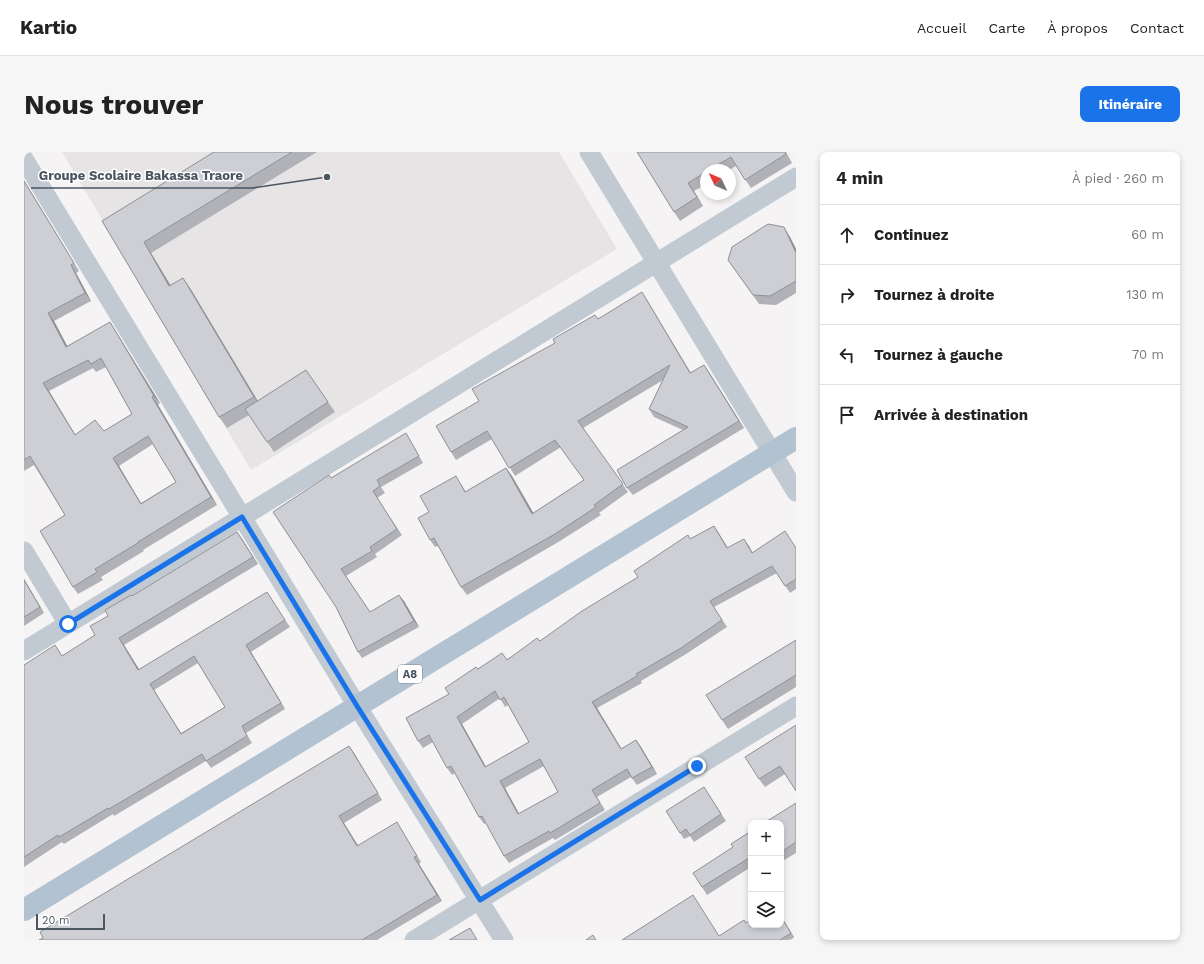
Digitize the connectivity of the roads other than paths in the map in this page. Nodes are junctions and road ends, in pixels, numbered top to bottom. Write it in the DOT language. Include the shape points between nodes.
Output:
graph roads {
  1 [pos="589,152"];
  2 [pos="24,159"];
  3 [pos="796,177"];
  4 [pos="656,263"];
  5 [pos="796,438"];
  6 [pos="772,453"];
  7 [pos="796,492"];
  8 [pos="242,517"];
  9 [pos="24,551"];
  10 [pos="68,624"];
  11 [pos="24,651"];
  12 [pos="357,706"];
  13 [pos="796,706"];
  14 [pos="480,900"];
  15 [pos="24,910"];
  16 [pos="414,940"];
  17 [pos="504,940"];
  1 -- 4 [label="street"];
  2 -- 8 [label="street"];
  3 -- 4 [label="street"];
  4 -- 6 [label="street"];
  4 -- 8 [label="street"];
  5 -- 6 [label="main road, A8"];
  6 -- 7 [label="street"];
  6 -- 12 [label="main road, A8"];
  8 -- 10 [label="street"];
  8 -- 12 [label="street"];
  9 -- 10 [label="street"];
  10 -- 11 [label="street"];
  12 -- 14 [label="street"];
  12 -- 15 [label="main road, A8"];
  13 -- 14 [label="street"];
  14 -- 16 [label="street"];
  14 -- 17 [label="street"];
}
